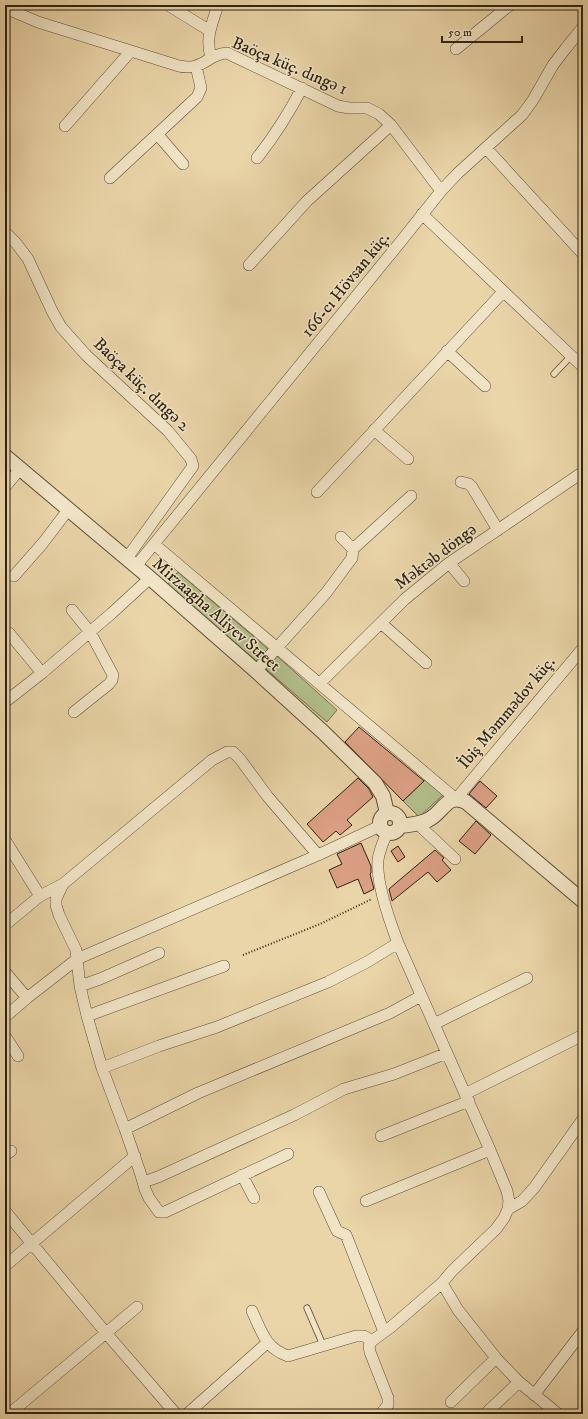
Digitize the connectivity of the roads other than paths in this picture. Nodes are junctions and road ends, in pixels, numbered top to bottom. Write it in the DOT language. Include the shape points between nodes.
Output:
graph roads {
  1 [pos="168,5"];
  2 [pos="218,5"];
  3 [pos="510,5"];
  4 [pos="5,8"];
  5 [pos="583,27"];
  6 [pos="210,31"];
  7 [pos="456,49"];
  8 [pos="130,52"];
  9 [pos="210,57"];
  10 [pos="196,66"];
  11 [pos="302,88"];
  12 [pos="391,125"];
  13 [pos="65,126"];
  14 [pos="158,135"];
  15 [pos="486,148"];
  16 [pos="257,158"];
  17 [pos="183,164"];
  18 [pos="110,178"];
  19 [pos="441,191"];
  20 [pos="422,214"];
  21 [pos="5,232"];
  22 [pos="583,254"];
  23 [pos="249,265"];
  24 [pos="503,292"];
  25 [pos="447,351"];
  26 [pos="571,356"];
  27 [pos="583,367"];
  28 [pos="554,374"];
  29 [pos="485,386"];
  30 [pos="374,430"];
  31 [pos="5,456"];
  32 [pos="408,459"];
  33 [pos="20,469"];
  34 [pos="583,472"];
  35 [pos="461,482"];
  36 [pos="5,487"];
  37 [pos="317,492"];
  38 [pos="411,496"];
  39 [pos="68,510"];
  40 [pos="498,530"];
  41 [pos="342,537"];
  42 [pos="154,544"];
  43 [pos="353,549"];
  44 [pos="131,562"];
  45 [pos="449,563"];
  46 [pos="14,576"];
  47 [pos="150,578"];
  48 [pos="464,581"];
  49 [pos="72,610"];
  50 [pos="381,623"];
  51 [pos="90,632"];
  52 [pos="9,633"];
  53 [pos="278,648"];
  54 [pos="583,648"];
  55 [pos="426,663"];
  56 [pos="256,671"];
  57 [pos="42,673"];
  58 [pos="320,683"];
  59 [pos="5,702"];
  60 [pos="74,712"];
  61 [pos="456,798"];
  62 [pos="387,813"];
  63 [pos="419,823"];
  64 [pos="400,826"];
  65 [pos="383,830"];
  66 [pos="5,840"];
  67 [pos="318,855"];
  68 [pos="455,859"];
  69 [pos="63,884"];
  70 [pos="40,896"];
  71 [pos="583,901"];
  72 [pos="5,925"];
  73 [pos="398,943"];
  74 [pos="159,953"];
  75 [pos="77,959"];
  76 [pos="224,966"];
  77 [pos="5,972"];
  78 [pos="527,978"];
  79 [pos="80,986"];
  80 [pos="421,996"];
  81 [pos="26,998"];
  82 [pos="87,1016"];
  83 [pos="5,1017"];
  84 [pos="434,1024"];
  85 [pos="583,1035"];
  86 [pos="5,1036"];
  87 [pos="447,1053"];
  88 [pos="18,1056"];
  89 [pos="102,1068"];
  90 [pos="467,1097"];
  91 [pos="583,1119"];
  92 [pos="125,1129"];
  93 [pos="381,1136"];
  94 [pos="490,1150"];
  95 [pos="288,1154"];
  96 [pos="135,1156"];
  97 [pos="242,1175"];
  98 [pos="143,1182"];
  99 [pos="319,1192"];
  100 [pos="254,1198"];
  101 [pos="366,1201"];
  102 [pos="508,1209"];
  103 [pos="5,1211"];
  104 [pos="32,1243"];
  105 [pos="5,1266"];
  106 [pos="442,1283"];
  107 [pos="137,1307"];
  108 [pos="306,1308"];
  109 [pos="252,1311"];
  110 [pos="583,1331"];
  111 [pos="384,1332"];
  112 [pos="106,1333"];
  113 [pos="372,1341"];
  114 [pos="267,1343"];
  115 [pos="323,1345"];
  116 [pos="496,1358"];
  117 [pos="519,1382"];
  118 [pos="534,1395"];
  119 [pos="451,1402"];
  120 [pos="9,1414"];
  121 [pos="176,1414"];
  122 [pos="187,1414"];
  123 [pos="381,1414"];
  124 [pos="484,1414"];
  125 [pos="558,1414"];
  1 -- 6 [label="street"];
  2 -- 6 [label="street"];
  3 -- 7 [label="street"];
  4 -- 8 [label="street" via="38,22"];
  5 -- 15 [label="street, 166-cı Hövsan küç." via="553,65 522,115"];
  6 -- 9 [label="street"];
  8 -- 10 [label="street" via="179,66"];
  8 -- 13 [label="street"];
  9 -- 10 [label="street, Baöça küç. dıngə 1"];
  9 -- 11 [label="street, Baöça küç. dıngə 1" via="227,54"];
  10 -- 14 [label="street" via="201,88 199,94"];
  11 -- 12 [label="street, Baöça küç. dıngə 1" via="338,106 367,108 379,114"];
  11 -- 16 [label="street" via="277,133"];
  12 -- 19 [label="street, Baöça küç. dıngə 1"];
  12 -- 23 [label="street" via="307,201"];
  14 -- 17 [label="street"];
  14 -- 18 [label="street"];
  15 -- 19 [label="street, 166-cı Hövsan küç."];
  15 -- 22 [label="street"];
  19 -- 20 [label="street, 166-cı Hövsan küç."];
  20 -- 24 [label="street"];
  20 -- 42 [label="street, 166-cı Hövsan küç."];
  21 -- 44 [label="street, Baöça küç. dıngə 2" via="28,259 61,327 168,431 192,459 193,466"];
  24 -- 25 [label="street"];
  24 -- 26 [label="street"];
  25 -- 29 [label="street"];
  25 -- 30 [label="street"];
  26 -- 27 [label="street"];
  26 -- 28 [label="lane"];
  30 -- 32 [label="street"];
  30 -- 37 [label="street"];
  31 -- 33 [label="street, Mirzaagha Aliyev Street"];
  33 -- 36 [label="street"];
  33 -- 39 [label="street, Mirzaagha Aliyev Street"];
  34 -- 40 [label="street, Məktəb döngə"];
  35 -- 40 [label="street" via="472,487"];
  38 -- 43 [label="street"];
  39 -- 44 [label="street, Mirzaagha Aliyev Street"];
  39 -- 46 [label="street"];
  40 -- 45 [label="street, Məktəb döngə"];
  41 -- 43 [label="street"];
  42 -- 44 [label="street, 166-cı Hövsan küç."];
  42 -- 53 [label="street"];
  43 -- 53 [label="street" via="352,558 326,593"];
  44 -- 47 [label="street, Mirzaagha Aliyev Street"];
  45 -- 48 [label="street"];
  45 -- 50 [label="street, Məktəb döngə" via="405,599"];
  47 -- 51 [label="street"];
  47 -- 56 [label="street, Mirzaagha Aliyev Street"];
  49 -- 51 [label="street"];
  50 -- 55 [label="street"];
  50 -- 58 [label="street, Məktəb döngə"];
  51 -- 57 [label="street"];
  51 -- 60 [label="street" via="113,675 109,684"];
  52 -- 57 [label="street"];
  53 -- 56 [label="street"];
  53 -- 58 [label="street"];
  54 -- 61 [label="street, İbiş Məmmədov küç."];
  56 -- 62 [label="street, Mirzaagha Aliyev Street" via="375,783 383,796"];
  57 -- 59 [label="street"];
  58 -- 61 [label="street"];
  61 -- 63 [label="street" via="448,802 432,818"];
  61 -- 71 [label="street" via="466,802"];
  62 -- 64 [label="street" via="393,813 398,817"];
  62 -- 65 [label="street" via="380,820"];
  63 -- 64 [label="street"];
  63 -- 68 [label="street"];
  64 -- 65 [label="street" via="394,833"];
  65 -- 67 [label="street"];
  65 -- 73 [label="street" via="378,871 382,894"];
  66 -- 70 [label="street"];
  67 -- 69 [label="street" via="268,797 240,759 233,752 227,752 212,760"];
  67 -- 75 [label="street"];
  69 -- 70 [label="street"];
  69 -- 75 [label="street" via="56,899 56,906 73,942"];
  70 -- 72 [label="street"];
  73 -- 80 [label="street"];
  73 -- 89 [label="street" via="328,982 217,1027"];
  74 -- 79 [label="street" via="100,980"];
  75 -- 79 [label="street"];
  75 -- 81 [label="street"];
  76 -- 82 [label="street"];
  77 -- 81 [label="street"];
  78 -- 84 [label="street"];
  79 -- 82 [label="street"];
  80 -- 84 [label="street"];
  80 -- 92 [label="street" via="390,1013 198,1093"];
  81 -- 83 [label="street"];
  82 -- 89 [label="street"];
  84 -- 87 [label="street"];
  85 -- 90 [label="street"];
  86 -- 88 [label="street"];
  87 -- 90 [label="street"];
  87 -- 98 [label="street" via="394,1074 344,1089 294,1115"];
  89 -- 92 [label="street"];
  90 -- 93 [label="street"];
  90 -- 94 [label="street"];
  91 -- 102 [label="street" via="534,1188 522,1201"];
  92 -- 96 [label="street"];
  94 -- 101 [label="street"];
  94 -- 102 [label="street" via="507,1191"];
  95 -- 97 [label="street"];
  96 -- 98 [label="street"];
  96 -- 104 [label="street"];
  97 -- 98 [label="street" via="165,1212 158,1212"];
  97 -- 100 [label="street"];
  99 -- 111 [label="street" via="337,1231 346,1235"];
  102 -- 106 [label="street" via="496,1228"];
  103 -- 104 [label="street"];
  104 -- 105 [label="street"];
  104 -- 112 [label="street"];
  106 -- 111 [label="street"];
  106 -- 116 [label="street" via="458,1310"];
  107 -- 112 [label="street"];
  108 -- 115 [label="lane"];
  109 -- 114 [label="street"];
  110 -- 118 [label="street"];
  111 -- 113 [label="street"];
  112 -- 120 [label="street"];
  112 -- 121 [label="street"];
  113 -- 115 [label="street" via="364,1336 356,1336"];
  113 -- 123 [label="street" via="369,1346 370,1352 388,1398 388,1405"];
  114 -- 115 [label="street" via="288,1356"];
  114 -- 122 [label="street"];
  116 -- 117 [label="street"];
  116 -- 119 [label="street"];
  117 -- 118 [label="street"];
  117 -- 124 [label="street"];
  118 -- 125 [label="street"];
}
